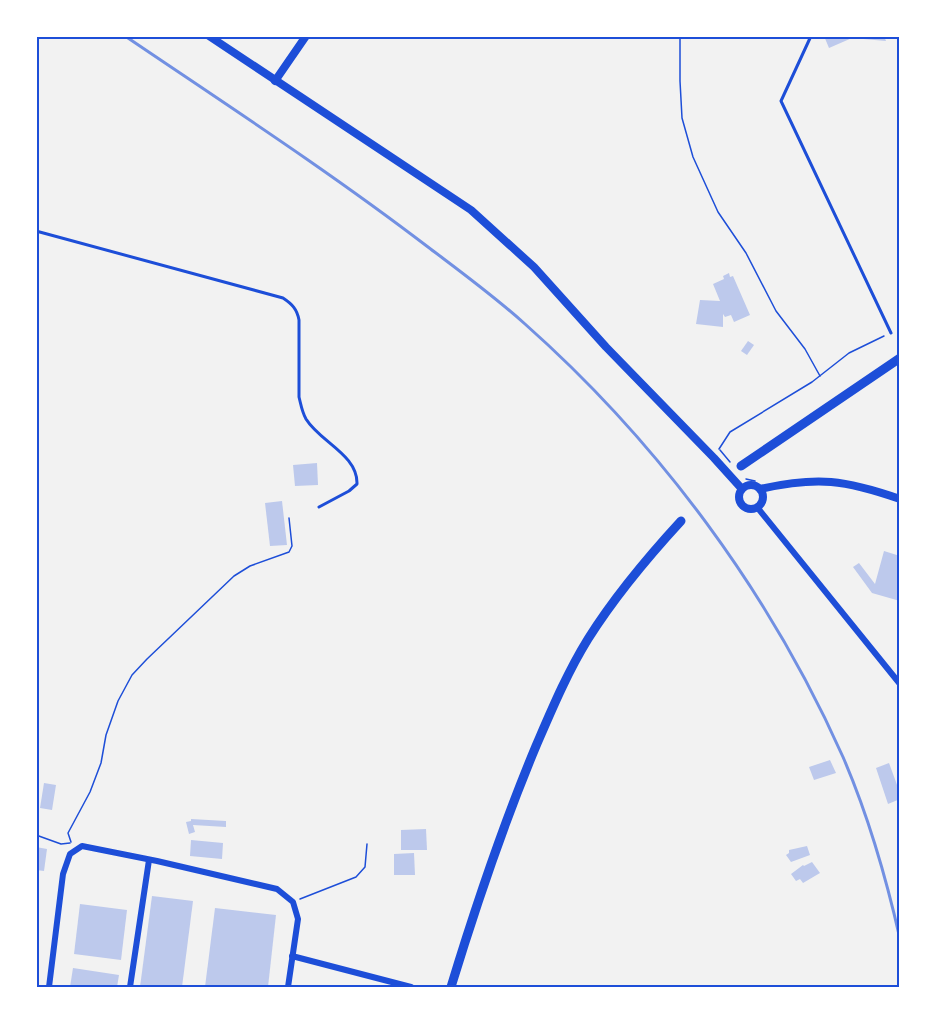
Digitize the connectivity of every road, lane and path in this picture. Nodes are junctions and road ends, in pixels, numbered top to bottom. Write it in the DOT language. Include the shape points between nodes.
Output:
graph roads {
  1 [pos="209,36"];
  2 [pos="306,36"];
  3 [pos="680,36"];
  4 [pos="811,36"];
  5 [pos="275,81"];
  6 [pos="36,231"];
  7 [pos="891,333"];
  8 [pos="900,358"];
  9 [pos="820,376"];
  10 [pos="714,458"];
  11 [pos="741,466"];
  12 [pos="742,489"];
  13 [pos="760,489"];
  14 [pos="900,499"];
  15 [pos="319,507"];
  16 [pos="757,507"];
  17 [pos="289,518"];
  18 [pos="681,520"];
  19 [pos="900,684"];
  20 [pos="36,835"];
  21 [pos="367,844"];
  22 [pos="149,860"];
  23 [pos="293,902"];
  24 [pos="292,956"];
  25 [pos="49,987"];
  26 [pos="130,987"];
  27 [pos="288,987"];
  28 [pos="411,987"];
  29 [pos="451,987"];
  1 -- 5 [label="street"];
  2 -- 5 [label="street"];
  3 -- 9 [label="path" via="682,118 693,157 718,212"];
  4 -- 7 [label="lane" via="781,101"];
  5 -- 10 [label="street" via="471,210 534,267"];
  6 -- 15 [label="lane" via="290,302 297,310 300,328 302,409 307,420 346,458 357,476 357,484 349,491"];
  7 -- 9 [label="path" via="849,353"];
  8 -- 11 [label="highway"];
  9 -- 10 [label="path" via="730,432"];
  10 -- 12 [label="street"];
  12 -- 13 [label="street" via="751,485"];
  12 -- 16 [label="street" via="742,504"];
  13 -- 14 [label="street" via="830,480"];
  13 -- 16 [label="street" via="763,499"];
  16 -- 19 [label="street"];
  17 -- 20 [label="path" via="290,552 234,576 132,675 118,701 90,792 68,833 71,843 61,844"];
  18 -- 29 [label="highway" via="626,584 587,640 565,681 499,841"];
  21 -- 23 [label="path" via="365,867 356,877"];
  22 -- 23 [label="street" via="277,888"];
  22 -- 25 [label="street" via="82,846 70,854 63,874"];
  22 -- 26 [label="street"];
  23 -- 24 [label="street" via="298,919"];
  24 -- 27 [label="street"];
  24 -- 28 [label="street"];
}
